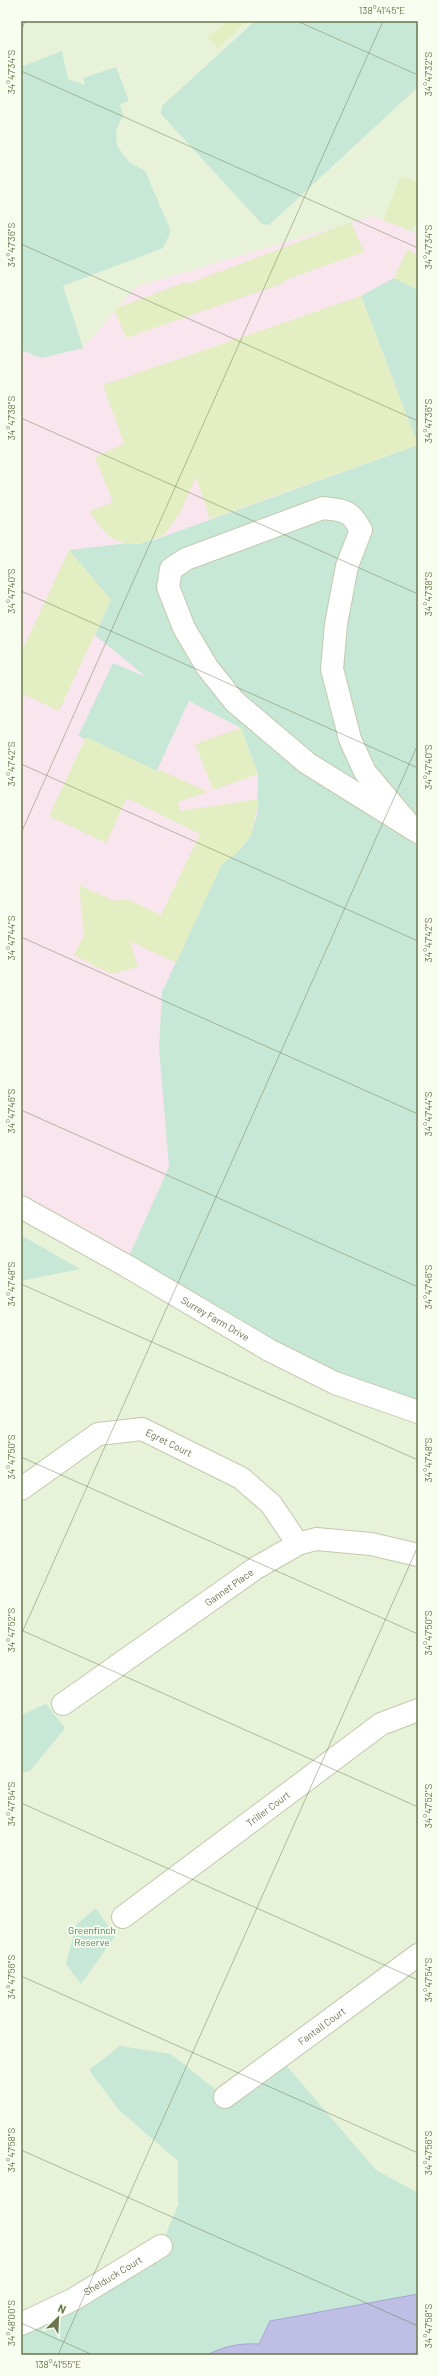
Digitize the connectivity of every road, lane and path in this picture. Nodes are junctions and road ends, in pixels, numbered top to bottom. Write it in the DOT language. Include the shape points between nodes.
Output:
graph roads {
  1 [pos="350,739"];
  2 [pos="322,773"];
  3 [pos="416,830"];
  4 [pos="21,1207"];
  5 [pos="418,1412"];
  6 [pos="21,1489"];
  7 [pos="298,1544"];
  8 [pos="418,1555"];
  9 [pos="64,1704"];
  10 [pos="418,1710"];
  11 [pos="123,1917"];
  12 [pos="418,1955"];
  13 [pos="225,2097"];
  14 [pos="161,2246"];
  15 [pos="21,2324"];
  1 -- 2 [label="street" via="353,758 350,767 339,773"];
  1 -- 2 [label="street" via="332,669 336,624 347,566 361,530 353,515 341,510 323,508 186,558 171,569 168,587 184,628 207,667 234,701 276,739"];
  1 -- 3 [label="street" via="365,772"];
  2 -- 3 [label="street"];
  4 -- 5 [label="street, Surrey Farm Drive" via="270,1350 336,1383"];
  6 -- 7 [label="street, Egret Court" via="98,1434 142,1429 241,1478 271,1504"];
  7 -- 8 [label="street, Gannet Place" via="316,1539 371,1544"];
  7 -- 9 [label="street, Gannet Place" via="256,1568"];
  10 -- 11 [label="street, Triller Court" via="381,1724"];
  12 -- 13 [label="street, Fantail Court"];
  14 -- 15 [label="street, Shelduck Court" via="74,2299"];
}
